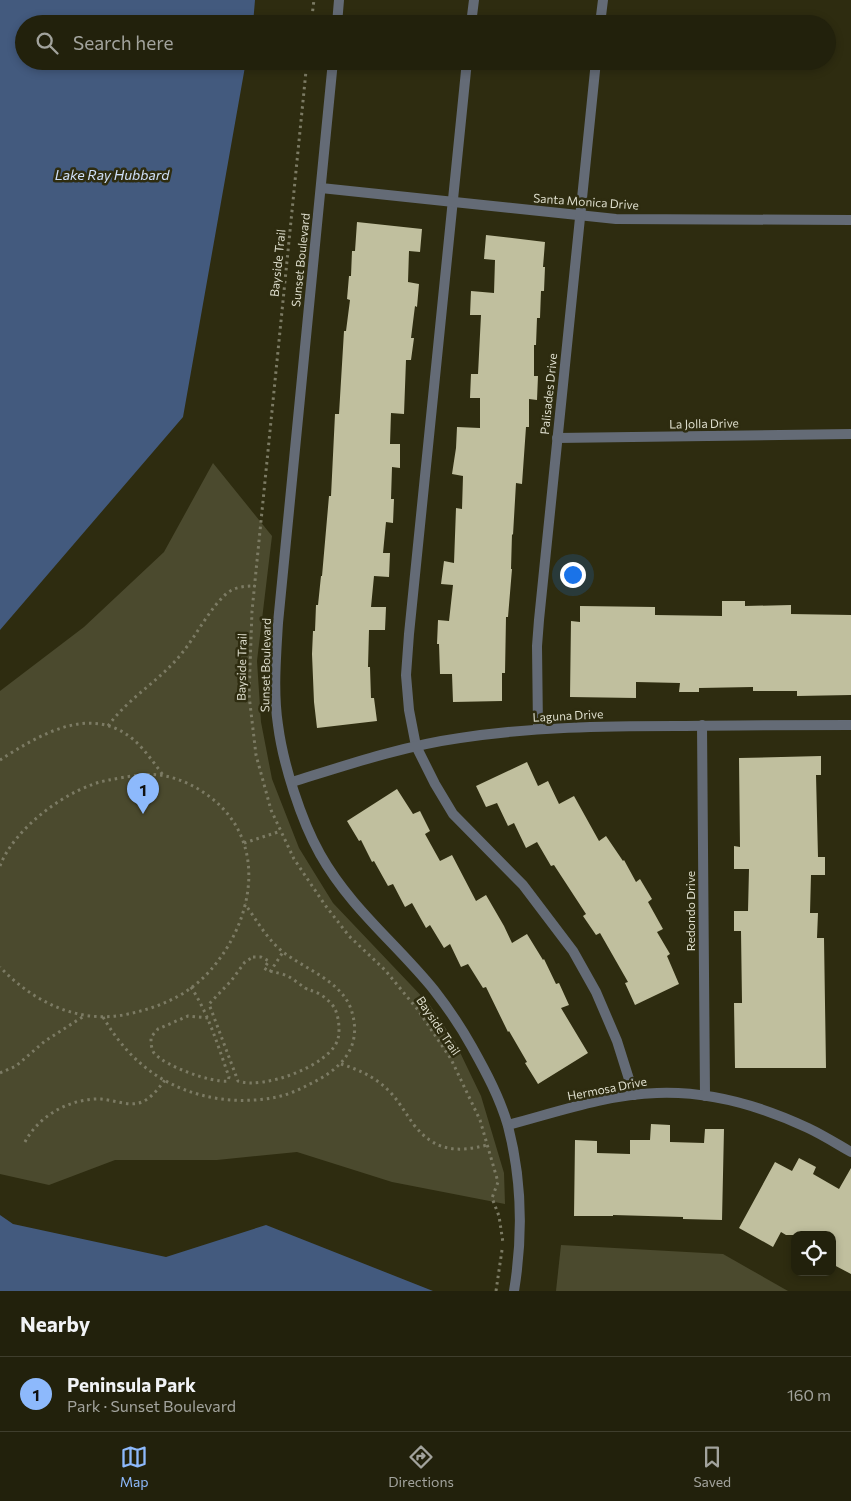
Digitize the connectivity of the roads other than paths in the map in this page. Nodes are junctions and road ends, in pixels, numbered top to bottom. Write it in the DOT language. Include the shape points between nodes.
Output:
graph roads {
  1 [pos="339,0"];
  2 [pos="474,0"];
  3 [pos="603,0"];
  4 [pos="338,15"];
  5 [pos="472,15"];
  6 [pos="601,15"];
  7 [pos="332,70"];
  8 [pos="466,70"];
  9 [pos="595,70"];
  10 [pos="321,188"];
  11 [pos="452,203"];
  12 [pos="580,216"];
  13 [pos="851,220"];
  14 [pos="851,434"];
  15 [pos="557,438"];
  16 [pos="851,725"];
  17 [pos="702,726"];
  18 [pos="538,729"];
  19 [pos="416,746"];
  20 [pos="292,782"];
  21 [pos="634,1095"];
  22 [pos="705,1096"];
  23 [pos="508,1125"];
  24 [pos="851,1152"];
  25 [pos="514,1291"];
  1 -- 4 [label="street"];
  2 -- 5 [label="street"];
  3 -- 6 [label="street"];
  7 -- 10 [label="street, Sunset Boulevard"];
  8 -- 11 [label="street"];
  9 -- 12 [label="street, Palisades Drive"];
  10 -- 11 [label="street, Santa Monica Drive"];
  10 -- 20 [label="street, Sunset Boulevard" via="276,656 278,726"];
  11 -- 12 [label="street, Santa Monica Drive"];
  11 -- 19 [label="street" via="406,675"];
  12 -- 13 [label="street, Santa Monica Drive"];
  12 -- 15 [label="street, Palisades Drive"];
  14 -- 15 [label="street, La Jolla Drive"];
  15 -- 18 [label="street, Palisades Drive" via="537,646"];
  16 -- 17 [label="street, Laguna Drive"];
  17 -- 18 [label="street, Laguna Drive"];
  17 -- 22 [label="street, Redondo Drive"];
  18 -- 19 [label="street, Laguna Drive"];
  19 -- 20 [label="street, Laguna Drive"];
  19 -- 21 [label="street" via="453,814 523,885 573,951 618,1041"];
  20 -- 23 [label="street, Sunset Boulevard" via="304,820 336,880 450,1011 481,1064"];
  21 -- 22 [label="street, Hermosa Drive"];
  21 -- 23 [label="street, Hermosa Drive"];
  22 -- 24 [label="street, Hermosa Drive" via="785,1118"];
  23 -- 25 [label="street, Sunset Boulevard" via="519,1187 519,1244"];
}
